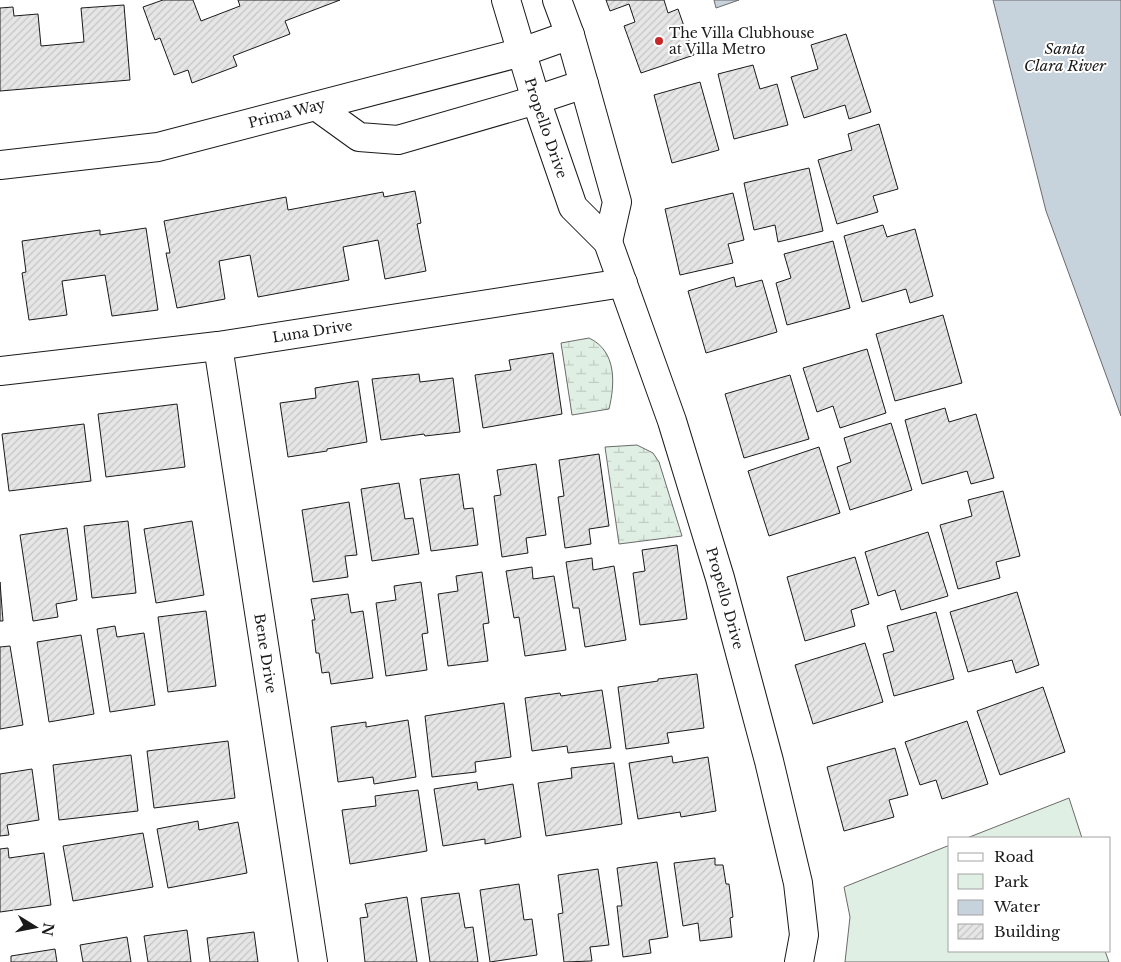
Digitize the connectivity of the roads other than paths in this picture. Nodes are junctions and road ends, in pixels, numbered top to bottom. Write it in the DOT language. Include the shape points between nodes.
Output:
graph roads {
  1 [pos="506,0"];
  2 [pos="557,0"];
  3 [pos="570,35"];
  4 [pos="522,52"];
  5 [pos="584,84"];
  6 [pos="536,100"];
  7 [pos="316,106"];
  8 [pos="0,165"];
  9 [pos="608,242"];
  10 [pos="623,283"];
  11 [pos="218,346"];
  12 [pos="0,371"];
  13 [pos="313,962"];
  14 [pos="799,962"];
  1 -- 4 [label="street, Propello Drive"];
  2 -- 3 [label="street"];
  3 -- 4 [label="street, Prima Way"];
  3 -- 5 [label="street"];
  4 -- 6 [label="street, Propello Drive"];
  4 -- 7 [label="street, Prima Way"];
  5 -- 6 [label="street"];
  5 -- 9 [label="street" via="617,202"];
  6 -- 7 [label="street" via="398,140 359,137"];
  6 -- 9 [label="street, Propello Drive" via="573,207"];
  7 -- 8 [label="street, Prima Way" via="158,147"];
  9 -- 10 [label="street, Propello Drive"];
  10 -- 11 [label="street, Luna Drive"];
  10 -- 14 [label="street, Propello Drive" via="689,476 766,752 798,883 804,935"];
  11 -- 12 [label="street, Luna Drive"];
  11 -- 13 [label="street, Bene Drive"];
}
